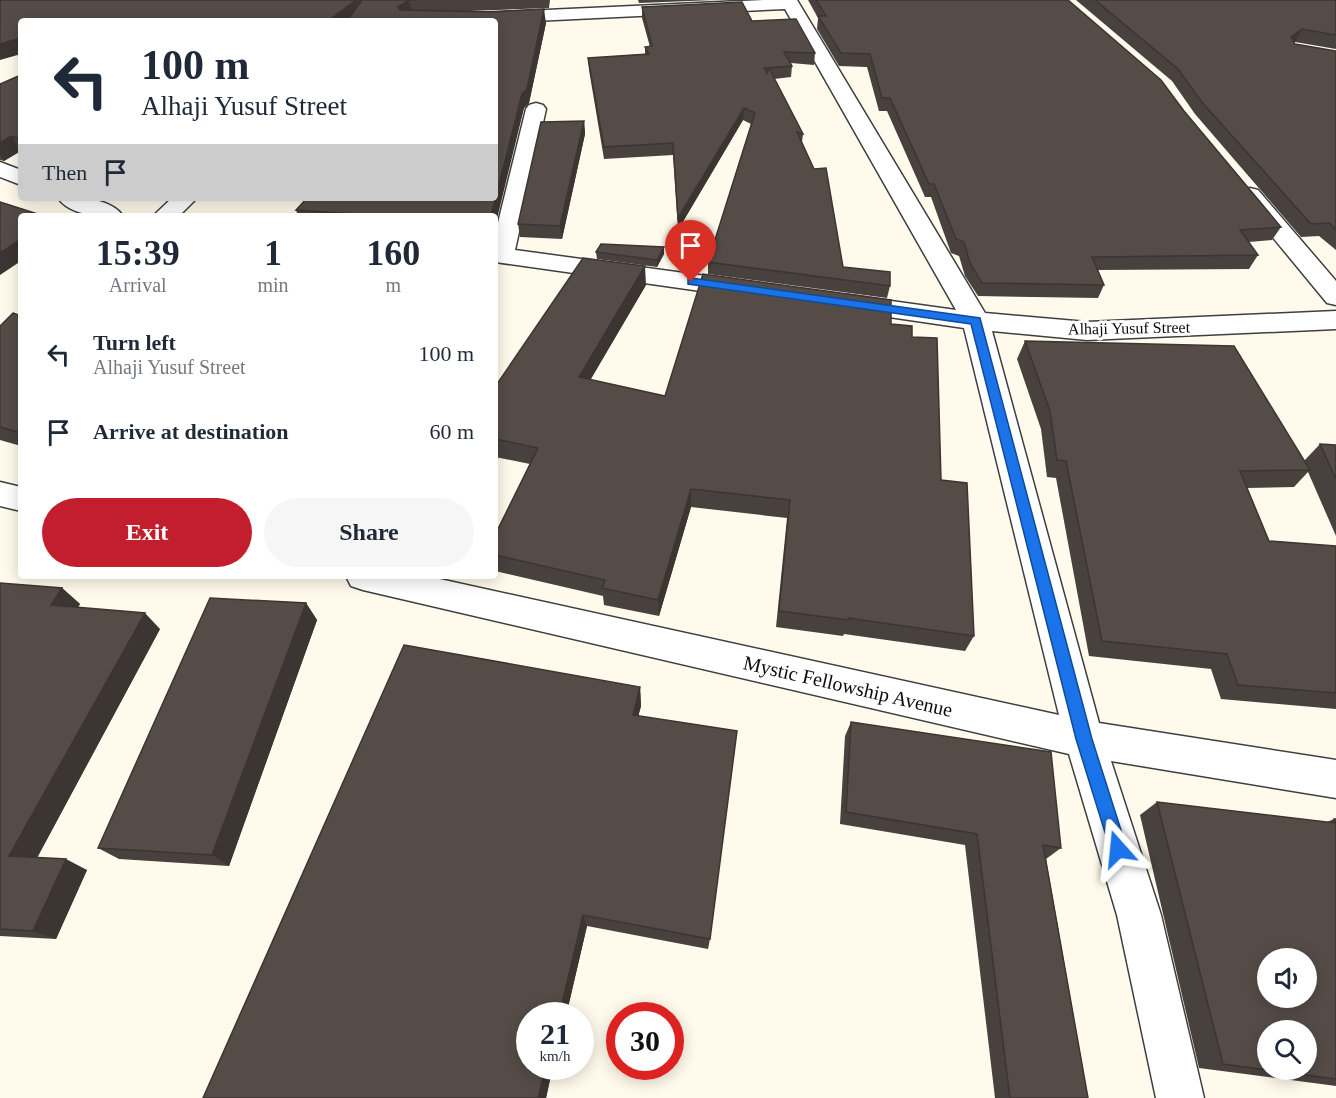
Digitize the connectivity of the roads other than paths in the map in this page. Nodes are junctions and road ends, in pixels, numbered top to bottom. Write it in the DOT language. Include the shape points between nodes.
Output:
graph roads {
  1 [pos="789,2"];
  2 [pos="472,18"];
  3 [pos="536,109"];
  4 [pos="0,169"];
  5 [pos="18,177"];
  6 [pos="1239,181"];
  7 [pos="76,201"];
  8 [pos="183,201"];
  9 [pos="104,213"];
  10 [pos="173,213"];
  11 [pos="498,255"];
  12 [pos="762,291"];
  13 [pos="1336,297"];
  14 [pos="822,300"];
  15 [pos="1336,320"];
  16 [pos="976,321"];
  17 [pos="0,494"];
  18 [pos="18,498"];
  19 [pos="376,579"];
  20 [pos="1084,739"];
  21 [pos="1336,778"];
  22 [pos="1180,1098"];
  1 -- 2 [label="street"];
  1 -- 16 [label="street"];
  3 -- 11 [label="street"];
  4 -- 5 [label="street"];
  6 -- 13 [label="street"];
  7 -- 9 [label="street"];
  8 -- 10 [label="street"];
  11 -- 12 [label="street"];
  14 -- 16 [label="street, Alhaji Yusuf Street"];
  15 -- 16 [label="street, Alhaji Yusuf Street" via="1087,331"];
  16 -- 20 [label="street"];
  17 -- 18 [label="street"];
  19 -- 20 [label="street, Mystic Fellowship Avenue"];
  20 -- 21 [label="street, Mystic Fellowship Avenue"];
  20 -- 22 [label="street" via="1139,915"];
}
